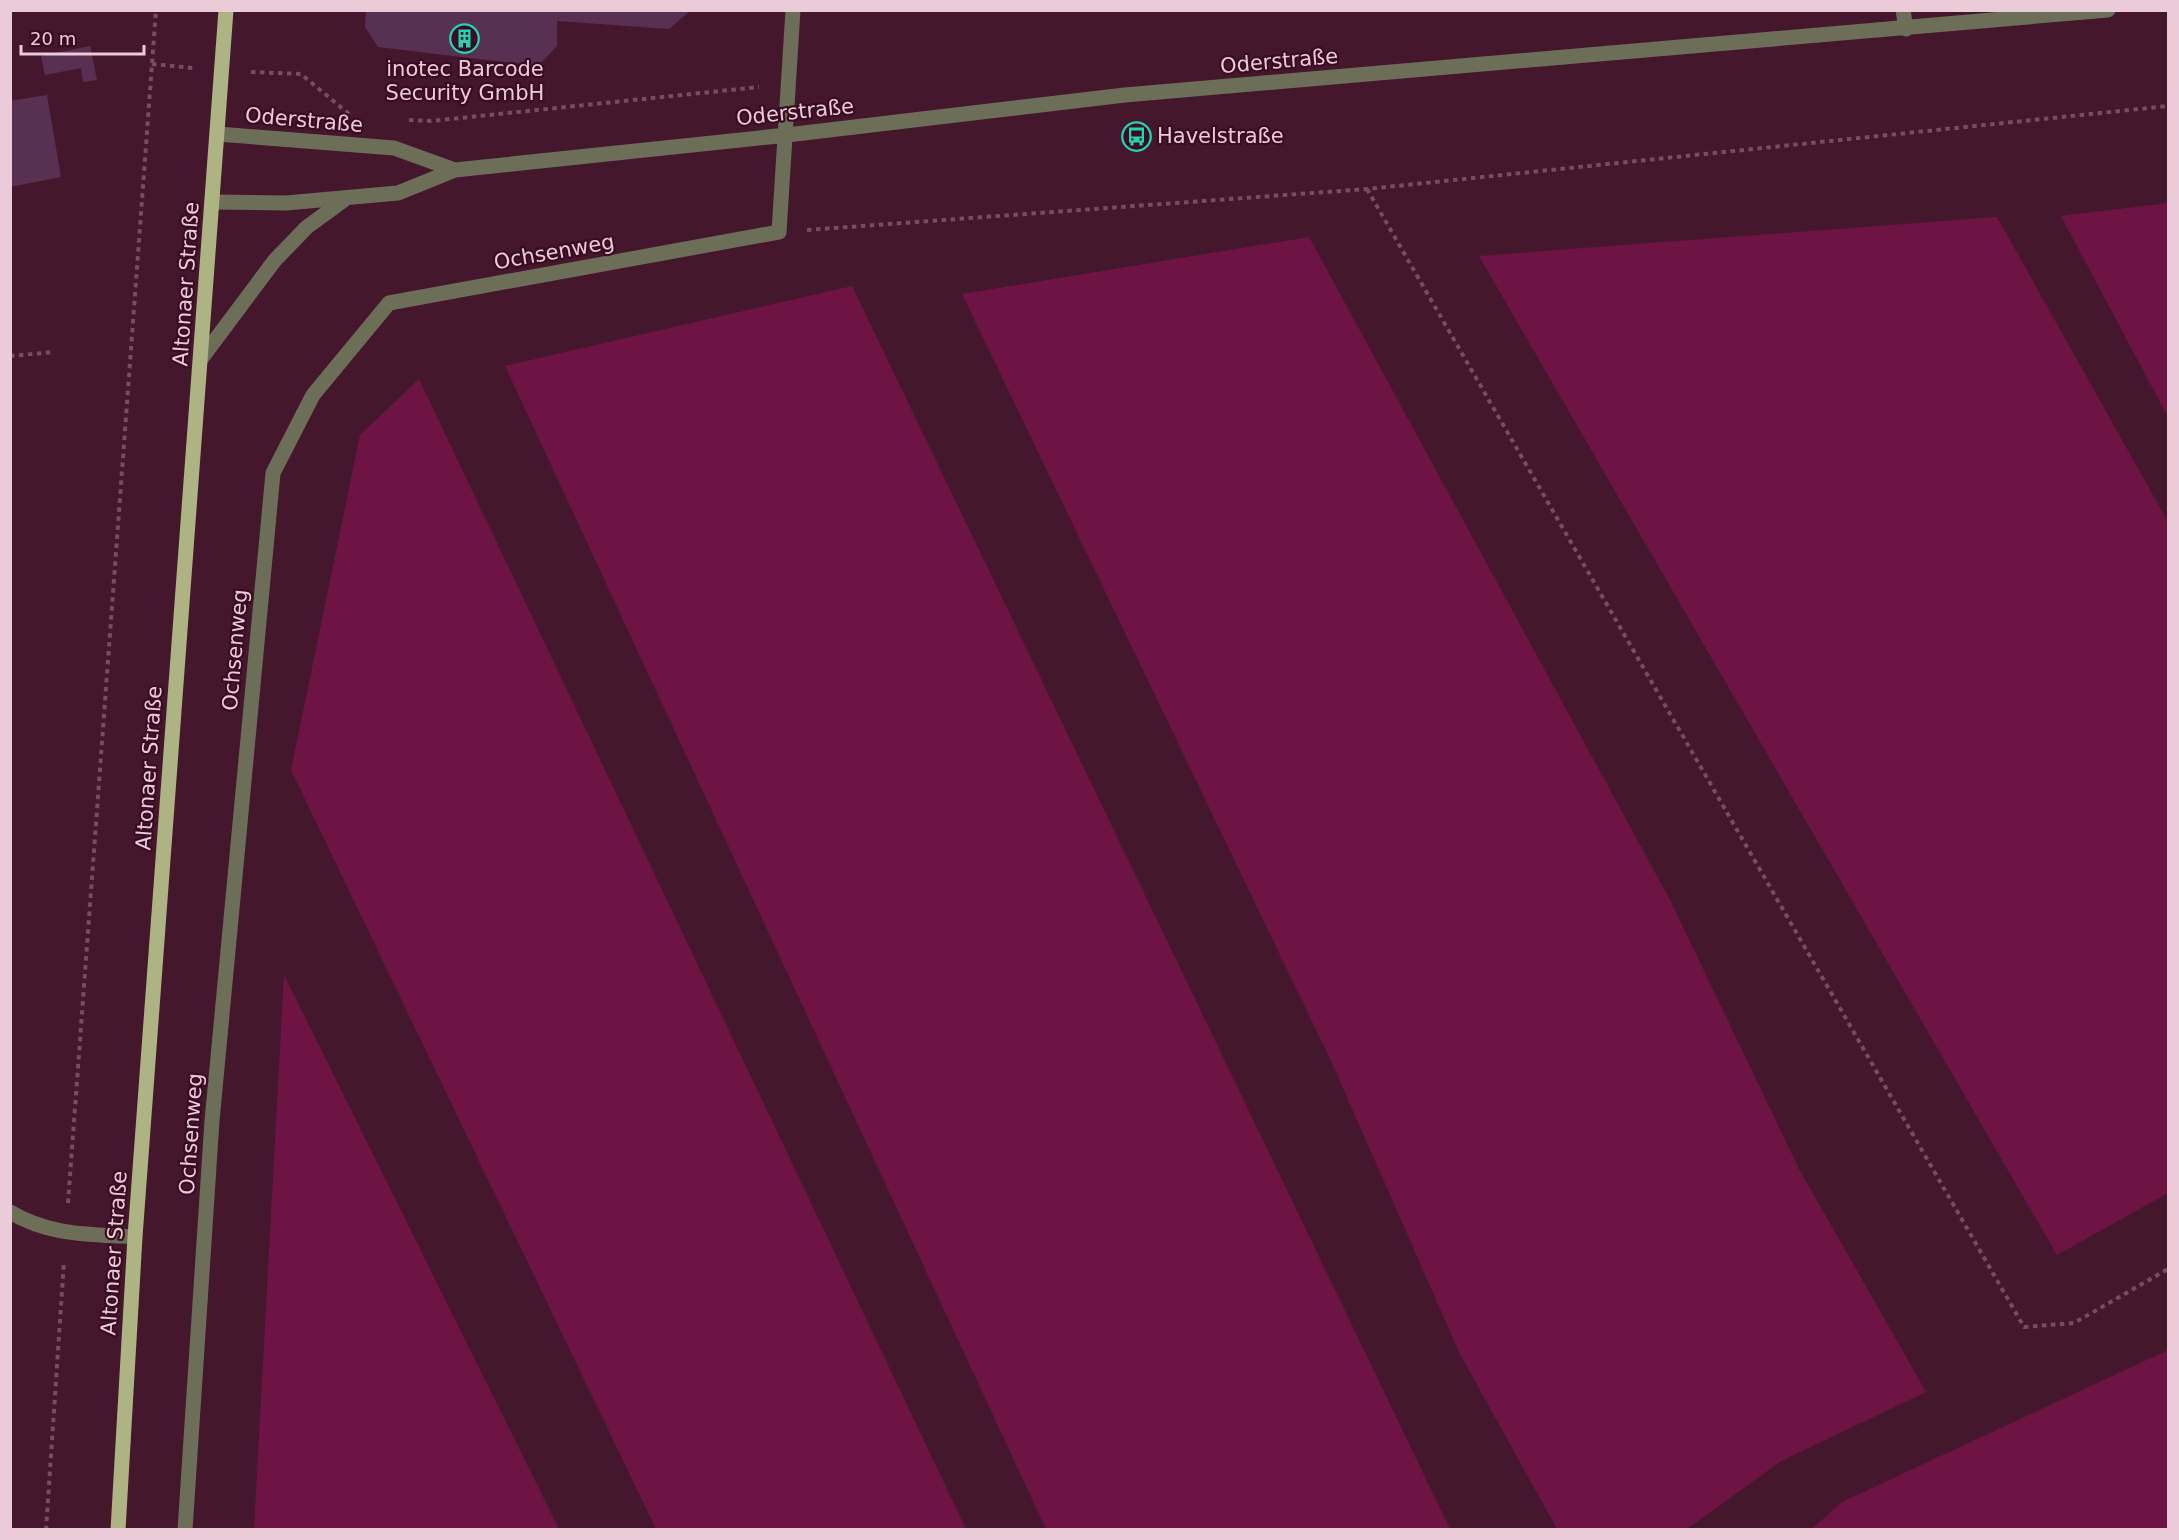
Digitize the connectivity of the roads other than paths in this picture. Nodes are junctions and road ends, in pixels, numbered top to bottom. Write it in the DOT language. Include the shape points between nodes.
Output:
graph roads {
  1 [pos="226,10"];
  2 [pos="793,10"];
  3 [pos="1903,10"];
  4 [pos="2108,10"];
  5 [pos="1905,29"];
  6 [pos="218,134"];
  7 [pos="787,135"];
  8 [pos="455,170"];
  9 [pos="345,200"];
  10 [pos="213,202"];
  11 [pos="201,359"];
  12 [pos="10,1212"];
  13 [pos="135,1237"];
  14 [pos="118,1530"];
  15 [pos="185,1530"];
  1 -- 6 [label="main road, Altonaer Straße"];
  2 -- 7 [label="street"];
  3 -- 5 [label="street"];
  4 -- 5 [label="street, Oderstraße"];
  5 -- 7 [label="street, Oderstraße" via="1125,95"];
  6 -- 8 [label="street, Oderstraße" via="394,148"];
  6 -- 10 [label="main road, Altonaer Straße"];
  7 -- 8 [label="street, Oderstraße"];
  7 -- 15 [label="street, Ochsenweg" via="779,232 389,303 313,395 273,473 212,1121"];
  8 -- 9 [label="street, Oderstraße" via="398,193"];
  9 -- 10 [label="street, Oderstraße"];
  9 -- 11 [label="street, Oderstraße" via="307,227 275,260"];
  10 -- 11 [label="main road, Altonaer Straße"];
  11 -- 13 [label="main road, Altonaer Straße"];
  12 -- 13 [label="street" via="32,1225 66,1232"];
  13 -- 14 [label="main road, Altonaer Straße"];
}
